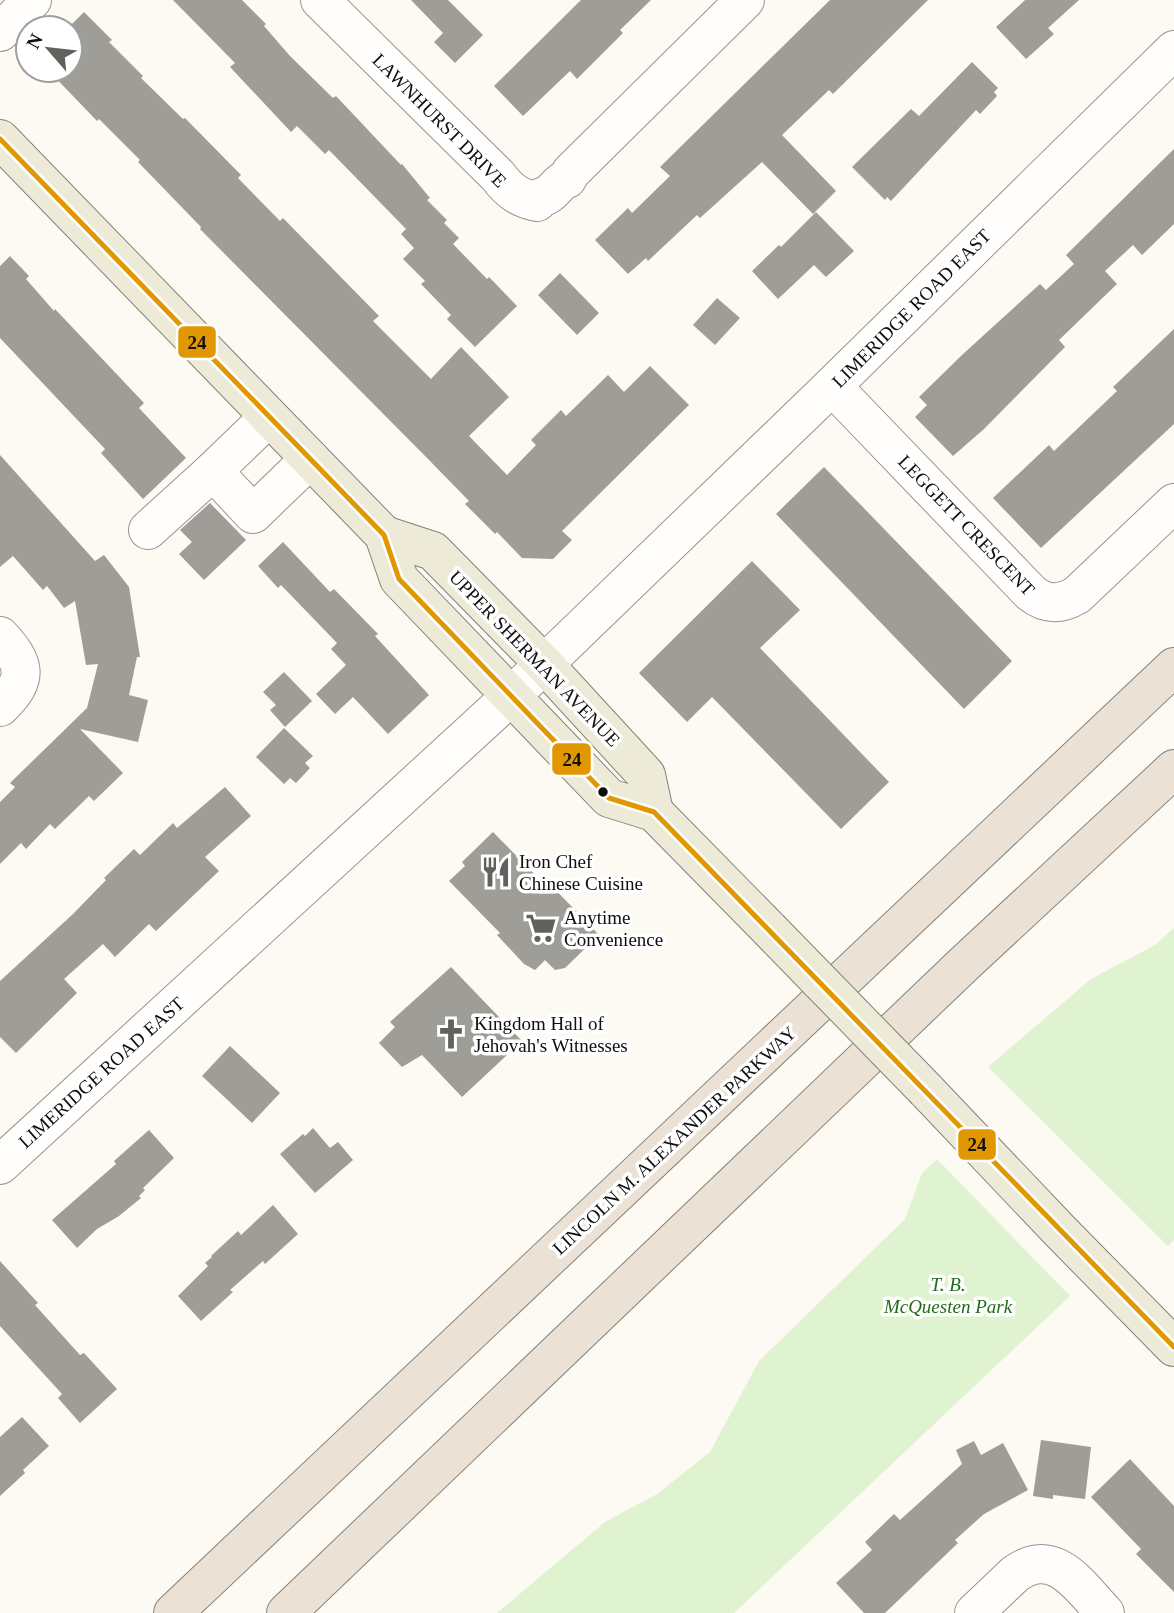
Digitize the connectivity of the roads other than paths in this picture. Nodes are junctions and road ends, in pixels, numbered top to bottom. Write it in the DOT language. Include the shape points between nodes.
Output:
graph roads {
  1 [pos="32,0"];
  2 [pos="320,0"];
  3 [pos="746,0"];
  4 [pos="0,32"];
  5 [pos="1174,50"];
  6 [pos="0,139"];
  7 [pos="832,386"];
  8 [pos="269,417"];
  9 [pos="310,459"];
  10 [pos="213,471"];
  11 [pos="1174,503"];
  12 [pos="148,530"];
  13 [pos="384,535"];
  14 [pos="0,636"];
  15 [pos="544,664"];
  16 [pos="1174,667"];
  17 [pos="510,697"];
  18 [pos="0,707"];
  19 [pos="1174,769"];
  20 [pos="654,812"];
  21 [pos="0,1165"];
  22 [pos="1174,1347"];
  23 [pos="173,1613"];
  24 [pos="286,1613"];
  25 [pos="974,1613"];
  26 [pos="1105,1613"];
  1 -- 4 [label="street"];
  2 -- 3 [label="street, LAWNHURST DRIVE" via="508,190 537,202 567,179"];
  5 -- 7 [label="street, LIMERIDGE ROAD EAST"];
  6 -- 8 [label="main road, UPPER SHERMAN AVENUE"];
  7 -- 11 [label="street, LEGGETT CRESCENT" via="1031,593 1045,601 1062,602 1077,595"];
  7 -- 15 [label="street, LIMERIDGE ROAD EAST"];
  8 -- 9 [label="main road, UPPER SHERMAN AVENUE"];
  8 -- 10 [label="street"];
  9 -- 10 [label="street" via="253,514"];
  9 -- 13 [label="main road, UPPER SHERMAN AVENUE"];
  10 -- 12 [label="street"];
  13 -- 15 [label="main road, UPPER SHERMAN AVENUE" via="433,551"];
  13 -- 17 [label="main road, UPPER SHERMAN AVENUE" via="399,579"];
  14 -- 18 [label="street" via="21,664 17,688"];
  15 -- 17 [label="street, LIMERIDGE ROAD EAST"];
  15 -- 20 [label="main road, UPPER SHERMAN AVENUE" via="646,775"];
  16 -- 23 [label="highway, LINCOLN M. ALEXANDER PARKWAY"];
  17 -- 20 [label="main road, UPPER SHERMAN AVENUE" via="609,799"];
  17 -- 21 [label="street, LIMERIDGE ROAD EAST"];
  19 -- 24 [label="highway"];
  20 -- 22 [label="main road, UPPER SHERMAN AVENUE, bridge"];
  25 -- 26 [label="street" via="1015,1574 1037,1564 1068,1573"];
}
